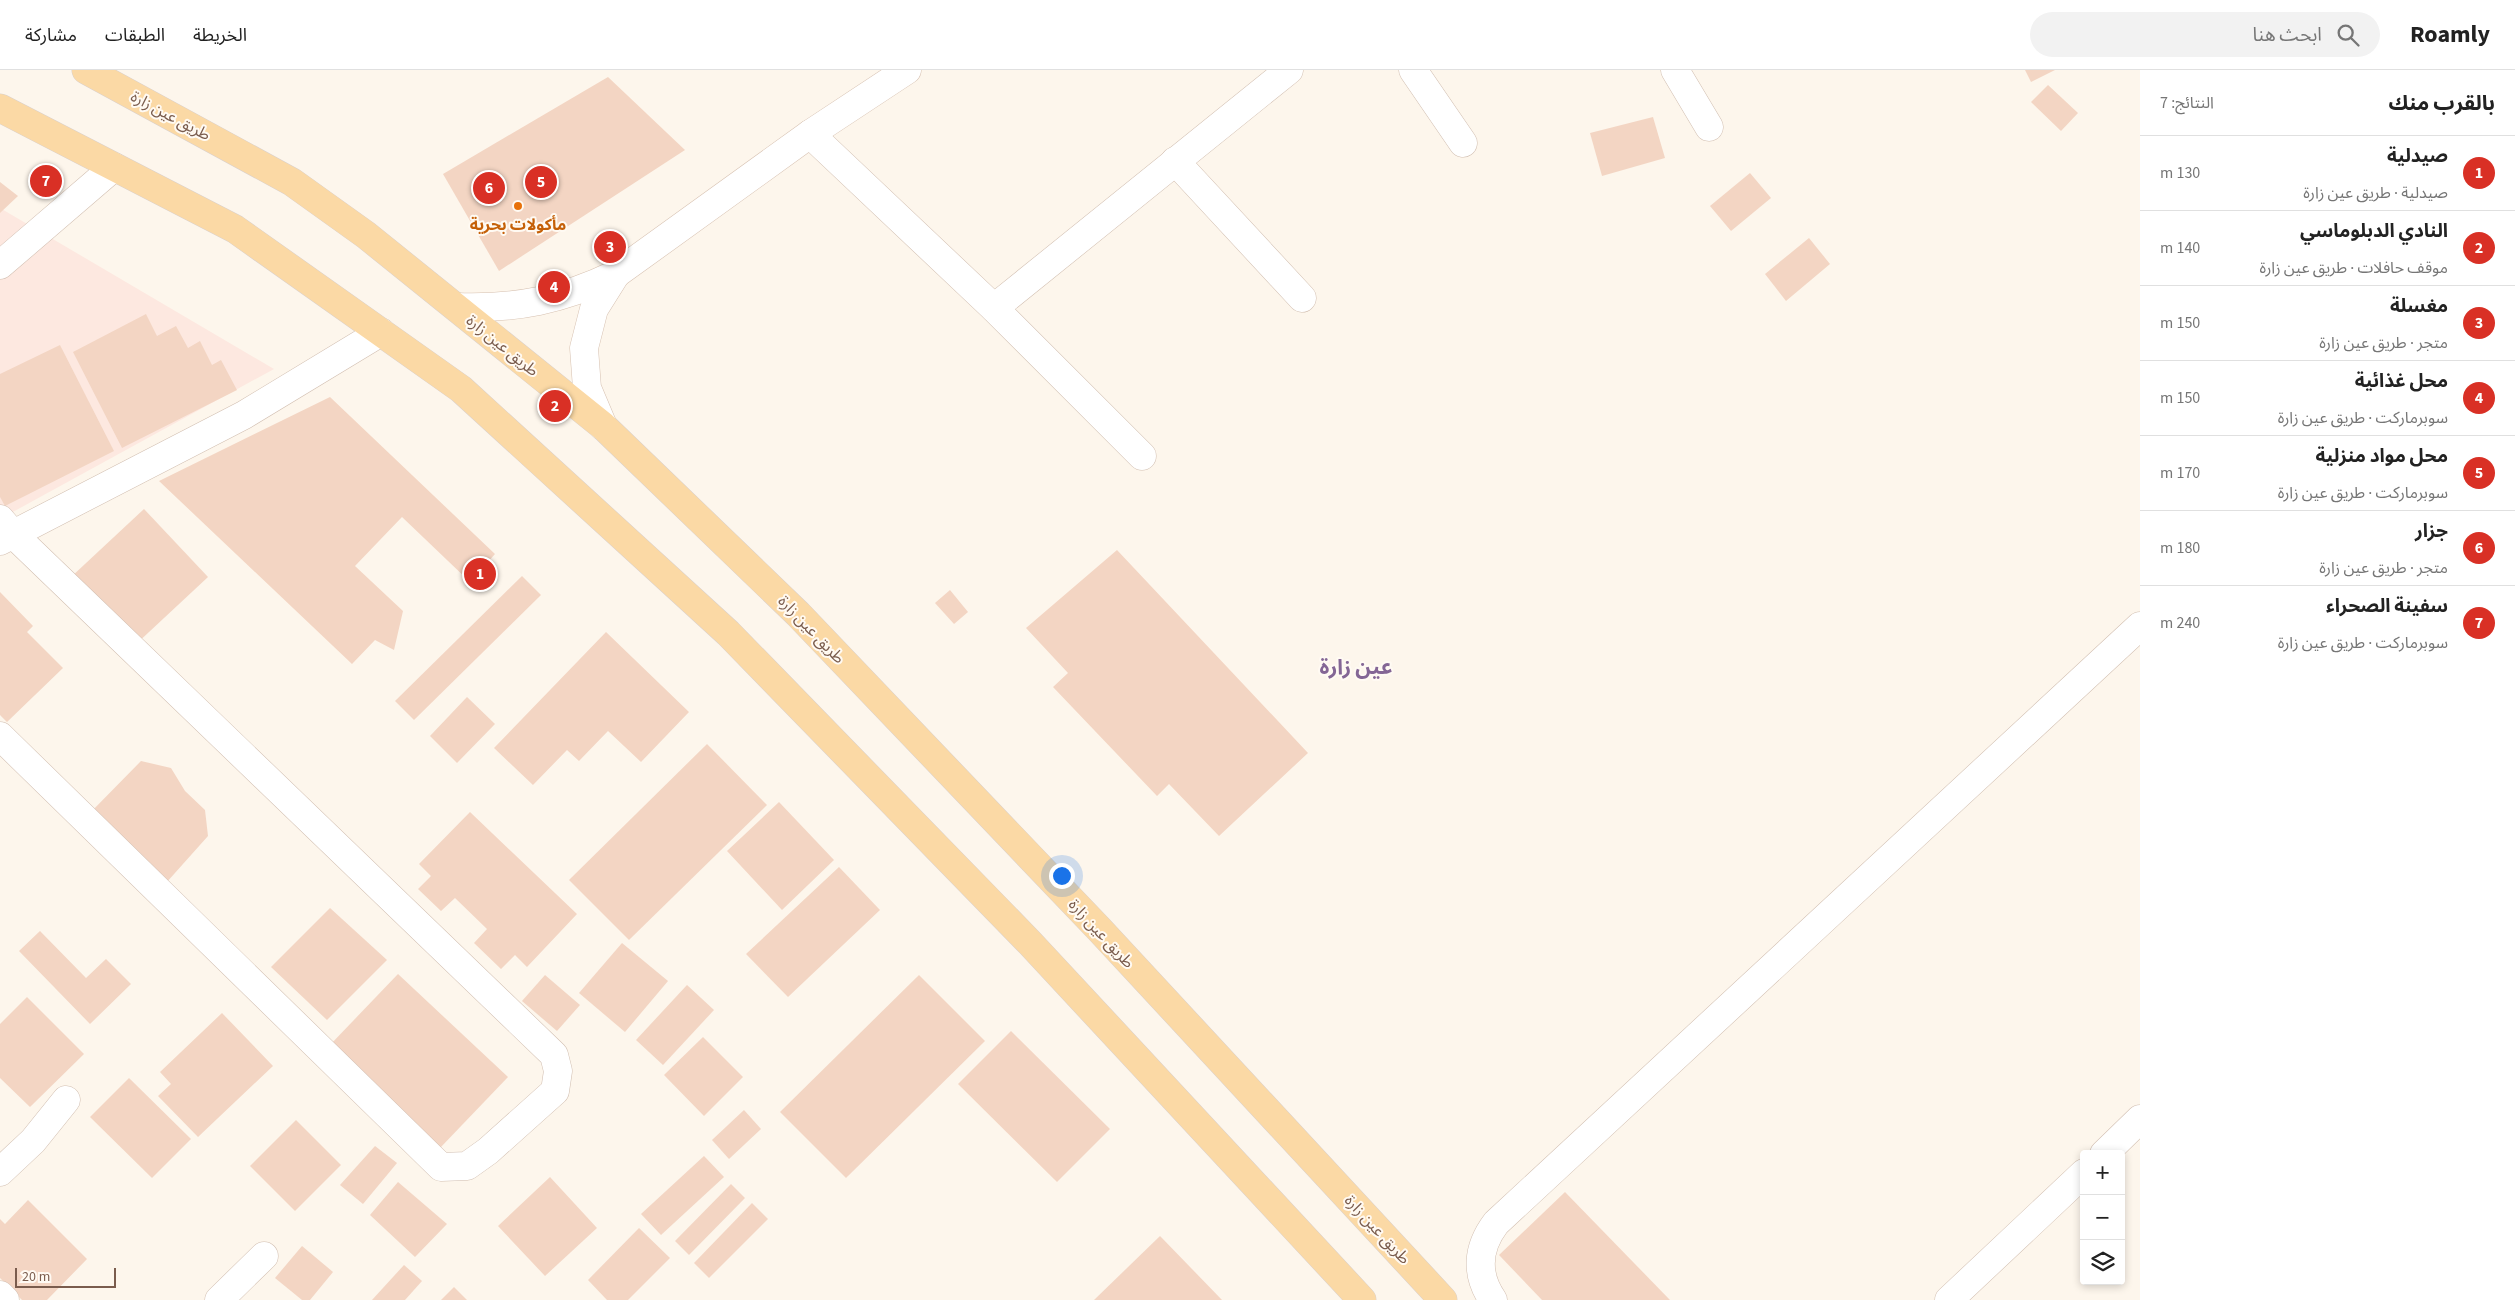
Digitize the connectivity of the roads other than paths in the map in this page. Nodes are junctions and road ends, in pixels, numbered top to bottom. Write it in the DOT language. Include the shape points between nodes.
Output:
graph roads {
  1 [pos="86,70"];
  2 [pos="907,70"];
  3 [pos="1289,70"];
  4 [pos="1413,70"];
  5 [pos="1675,70"];
  6 [pos="0,108"];
  7 [pos="1709,127"];
  8 [pos="810,134"];
  9 [pos="1463,143"];
  10 [pos="1175,162"];
  11 [pos="114,167"];
  12 [pos="0,265"];
  13 [pos="616,274"];
  14 [pos="1302,298"];
  15 [pos="457,307"];
  16 [pos="994,308"];
  17 [pos="381,332"];
  18 [pos="603,426"];
  19 [pos="1142,456"];
  20 [pos="4,531"];
  21 [pos="2140,626"];
  22 [pos="0,736"];
  23 [pos="66,1100"];
  24 [pos="2140,1119"];
  25 [pos="2108,1150"];
  26 [pos="0,1172"];
  27 [pos="2080,1177"];
  28 [pos="264,1256"];
  29 [pos="0,1295"];
  30 [pos="1358,1299"];
  31 [pos="5,1300"];
  32 [pos="219,1300"];
  33 [pos="1443,1300"];
  34 [pos="1493,1300"];
  35 [pos="1949,1300"];
  1 -- 15 [label="main road, طريق عين زارة" via="292,182"];
  2 -- 8 [label="street"];
  3 -- 10 [label="street"];
  4 -- 9 [label="street"];
  5 -- 7 [label="street"];
  6 -- 11 [label="main road"];
  8 -- 13 [label="street"];
  8 -- 16 [label="street"];
  10 -- 14 [label="street"];
  10 -- 16 [label="street"];
  11 -- 12 [label="street"];
  11 -- 17 [label="main road" via="235,229"];
  13 -- 15 [label="street" via="587,288 523,305"];
  13 -- 18 [label="street" via="594,309 584,348 587,388"];
  15 -- 18 [label="main road, طريق عين زارة"];
  16 -- 19 [label="street"];
  17 -- 20 [label="street" via="244,415"];
  17 -- 30 [label="main road" via="461,389 728,633 1030,943"];
  18 -- 33 [label="main road, طريق عين زارة" via="805,621 1106,936"];
  20 -- 22 [label="street" via="554,1055 558,1071 555,1090 488,1151 466,1166 442,1167"];
  21 -- 34 [label="street" via="1496,1223 1482,1247 1480,1261 1480,1274"];
  23 -- 26 [label="street" via="33,1141"];
  24 -- 25 [label="street"];
  27 -- 35 [label="street"];
  28 -- 32 [label="street"];
  29 -- 31 [label="street"];
}
